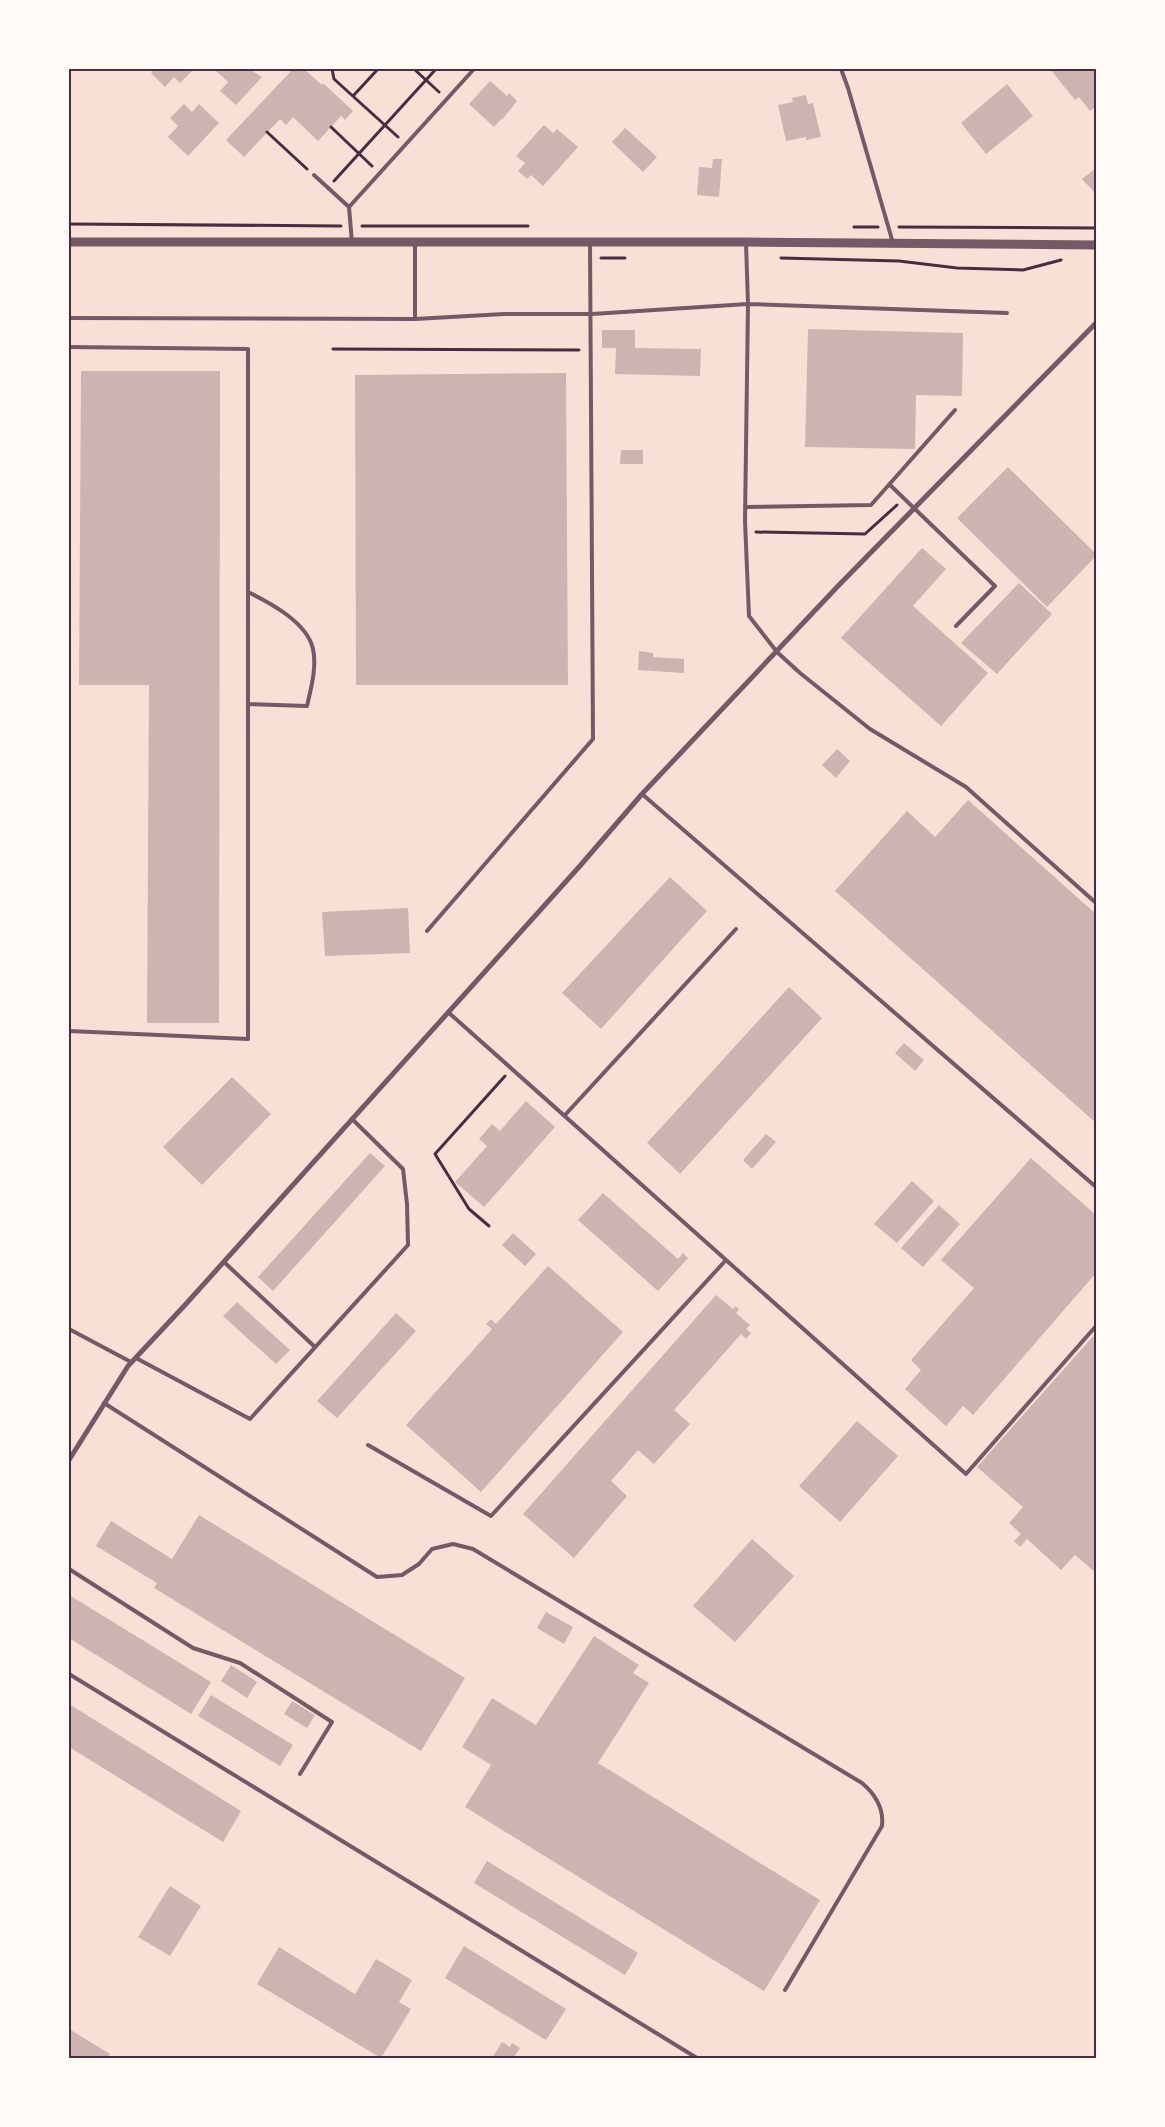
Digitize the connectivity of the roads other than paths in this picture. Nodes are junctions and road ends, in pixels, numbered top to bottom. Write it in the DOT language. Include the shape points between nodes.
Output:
graph roads {
  1 [pos="474,69"];
  2 [pos="841,69"];
  3 [pos="314,175"];
  4 [pos="349,207"];
  5 [pos="69,242"];
  6 [pos="415,242"];
  7 [pos="590,242"];
  8 [pos="746,242"];
  9 [pos="352,243"];
  10 [pos="892,243"];
  11 [pos="1096,245"];
  12 [pos="748,304"];
  13 [pos="1007,313"];
  14 [pos="592,314"];
  15 [pos="69,318"];
  16 [pos="416,319"];
  17 [pos="1096,323"];
  18 [pos="69,347"];
  19 [pos="955,410"];
  20 [pos="890,485"];
  21 [pos="746,507"];
  22 [pos="914,508"];
  23 [pos="248,592"];
  24 [pos="956,626"];
  25 [pos="777,652"];
  26 [pos="248,704"];
  27 [pos="642,794"];
  28 [pos="1096,903"];
  29 [pos="736,929"];
  30 [pos="426,932"];
  31 [pos="448,1012"];
  32 [pos="69,1031"];
  33 [pos="565,1115"];
  34 [pos="352,1119"];
  35 [pos="1096,1188"];
  36 [pos="726,1260"];
  37 [pos="224,1262"];
  38 [pos="1096,1326"];
  39 [pos="69,1329"];
  40 [pos="315,1347"];
  41 [pos="134,1360"];
  42 [pos="104,1404"];
  43 [pos="368,1446"];
  44 [pos="69,1460"];
  45 [pos="69,1569"];
  46 [pos="69,1674"];
  47 [pos="300,1774"];
  48 [pos="785,1990"];
  49 [pos="697,2058"];
  1 -- 4 [label="lane"];
  2 -- 10 [label="lane"];
  3 -- 4 [label="lane"];
  4 -- 9 [label="lane"];
  5 -- 9 [label="street"];
  6 -- 7 [label="street"];
  6 -- 9 [label="street"];
  6 -- 16 [label="lane"];
  7 -- 8 [label="street"];
  7 -- 14 [label="lane"];
  8 -- 10 [label="street"];
  8 -- 12 [label="lane"];
  10 -- 11 [label="street"];
  12 -- 13 [label="lane"];
  12 -- 14 [label="lane"];
  12 -- 21 [label="lane"];
  14 -- 16 [label="lane"];
  14 -- 30 [label="lane" via="593,739"];
  15 -- 16 [label="lane"];
  17 -- 22 [label="street"];
  18 -- 23 [label="lane" via="248,349"];
  19 -- 20 [label="lane"];
  20 -- 21 [label="lane" via="871,505"];
  20 -- 22 [label="lane"];
  21 -- 25 [label="lane" via="749,616"];
  22 -- 24 [label="lane" via="995,586"];
  22 -- 25 [label="street"];
  23 -- 26 [label="lane"];
  23 -- 26 [label="lane" via="299,624 313,648 307,706"];
  25 -- 27 [label="street"];
  25 -- 28 [label="lane" via="870,729 966,787"];
  26 -- 32 [label="lane" via="248,1039"];
  27 -- 31 [label="street"];
  27 -- 35 [label="lane"];
  29 -- 33 [label="lane"];
  31 -- 33 [label="lane"];
  31 -- 34 [label="street"];
  33 -- 36 [label="lane"];
  34 -- 37 [label="street"];
  34 -- 40 [label="lane" via="403,1169 408,1245"];
  36 -- 38 [label="lane" via="966,1474"];
  36 -- 43 [label="lane" via="491,1516"];
  37 -- 40 [label="lane"];
  37 -- 41 [label="street"];
  39 -- 41 [label="lane"];
  40 -- 41 [label="lane" via="250,1419"];
  41 -- 42 [label="street"];
  42 -- 44 [label="street"];
  42 -- 48 [label="lane" via="377,1577 402,1576 432,1550 453,1544 473,1549 874,1793 883,1816 882,1826"];
  45 -- 47 [label="lane" via="192,1648 240,1663 332,1722"];
  46 -- 49 [label="lane"];
}
